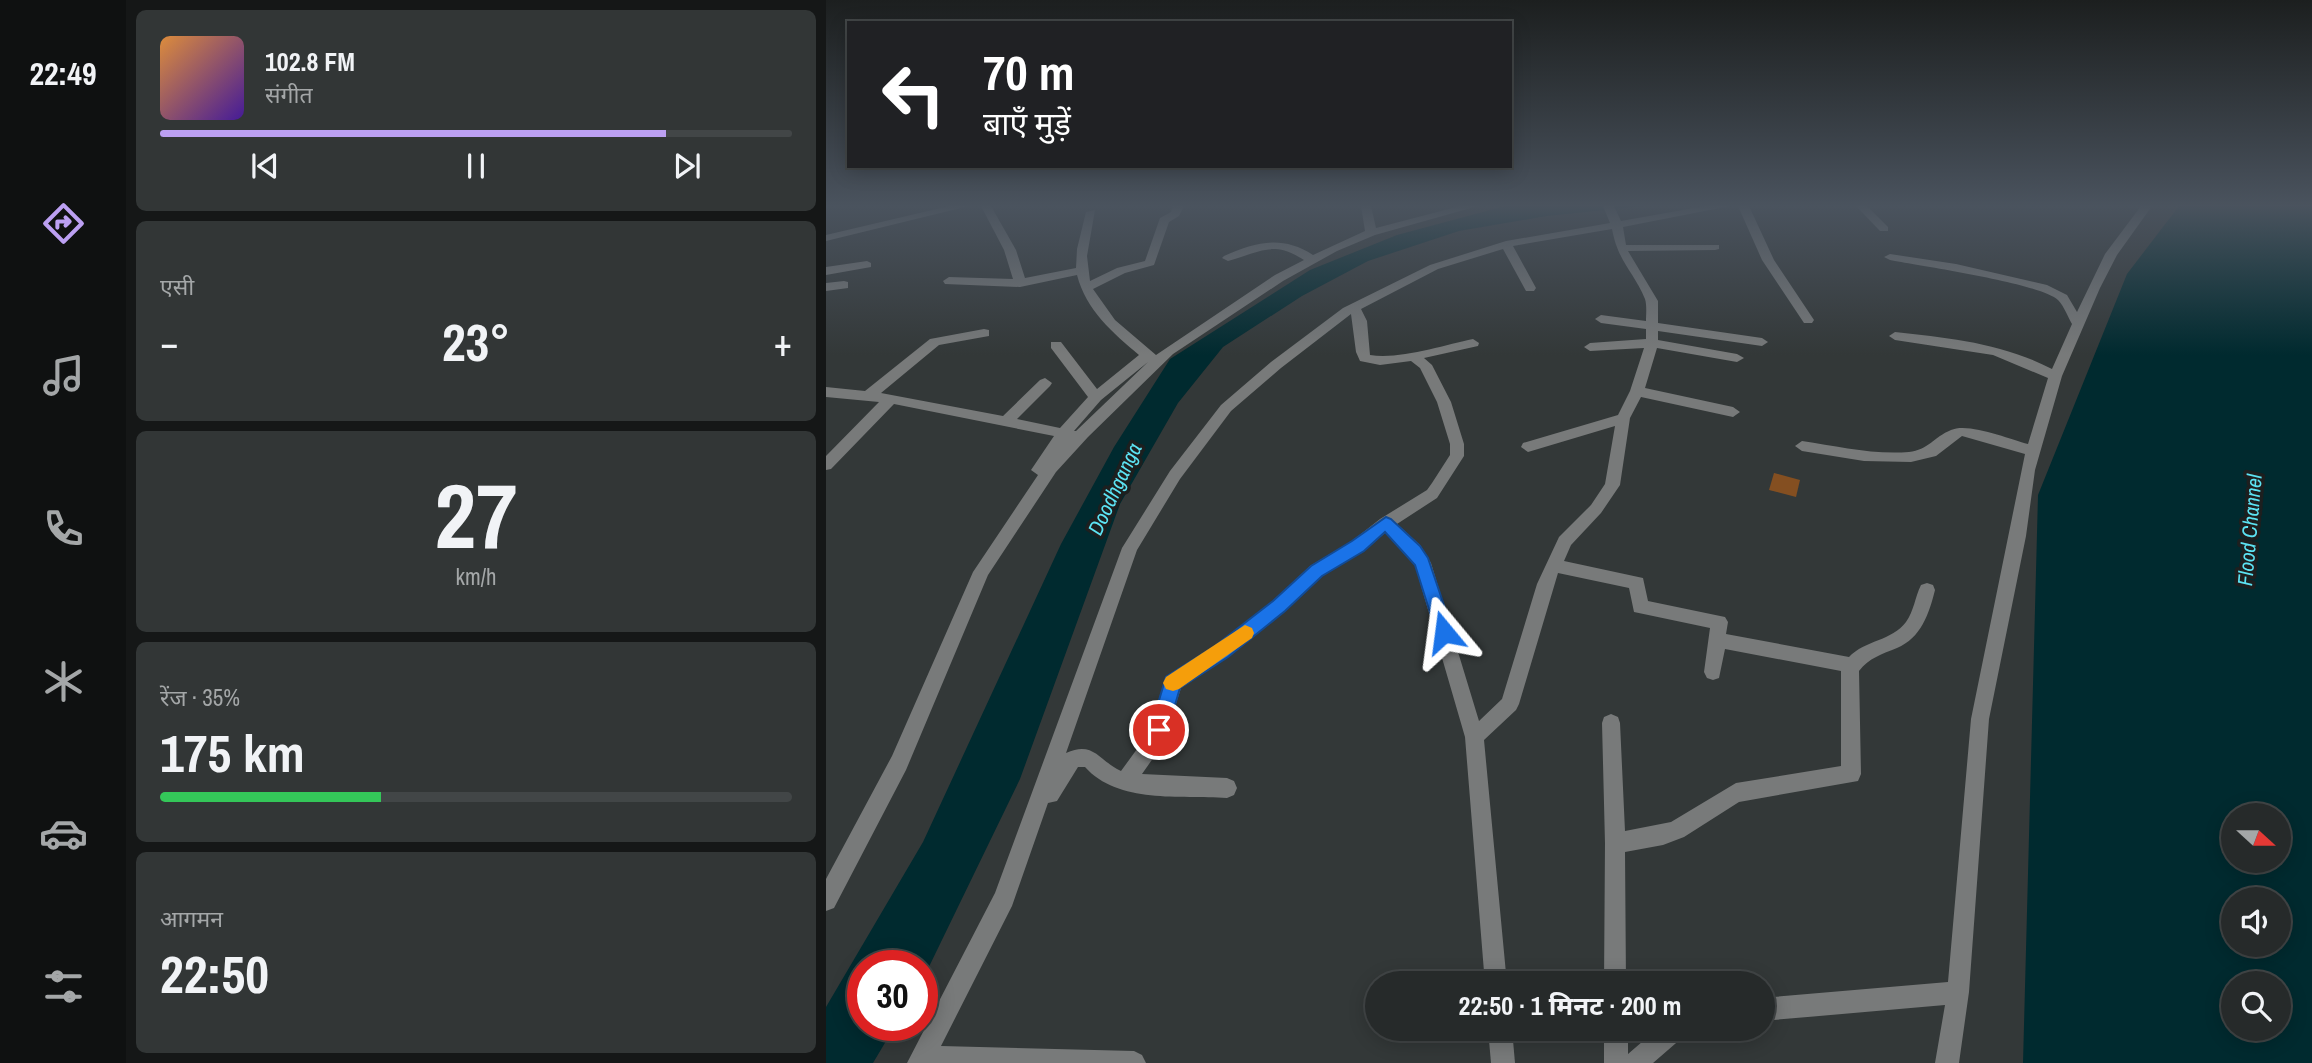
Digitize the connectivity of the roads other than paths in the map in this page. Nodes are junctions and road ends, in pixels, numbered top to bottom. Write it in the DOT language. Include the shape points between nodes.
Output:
graph roads {
  1 [pos="1014,256"];
  2 [pos="1083,256"];
  3 [pos="1152,256"];
  4 [pos="1234,256"];
  5 [pos="1306,256"];
  6 [pos="1319,256"];
  7 [pos="1470,256"];
  8 [pos="1512,256"];
  9 [pos="1625,256"];
  10 [pos="1766,256"];
  11 [pos="2110,256"];
  12 [pos="1890,257"];
  13 [pos="1228,258"];
  14 [pos="1311,259"];
  15 [pos="867,265"];
  16 [pos="1082,270"];
  17 [pos="826,271"];
  18 [pos="949,281"];
  19 [pos="1020,283"];
  20 [pos="844,285"];
  21 [pos="826,287"];
  22 [pos="1087,287"];
  23 [pos="1530,288"];
  24 [pos="1354,306"];
  25 [pos="1601,319"];
  26 [pos="1808,320"];
  27 [pos="1653,324"];
  28 [pos="2078,324"];
  29 [pos="984,333"];
  30 [pos="1895,336"];
  31 [pos="1762,342"];
  32 [pos="1474,343"];
  33 [pos="1652,343"];
  34 [pos="1056,345"];
  35 [pos="1590,347"];
  36 [pos="1413,356"];
  37 [pos="1737,358"];
  38 [pos="1152,359"];
  39 [pos="2055,376"];
  40 [pos="1045,383"];
  41 [pos="1637,391"];
  42 [pos="826,392"];
  43 [pos="867,397"];
  44 [pos="1096,397"];
  45 [pos="891,399"];
  46 [pos="1733,412"];
  47 [pos="1623,418"];
  48 [pos="1007,421"];
  49 [pos="1063,434"];
  50 [pos="1080,436"];
  51 [pos="1802,446"];
  52 [pos="1528,447"];
  53 [pos="2033,451"];
  54 [pos="826,466"];
  55 [pos="1386,523"];
  56 [pos="1554,565"];
  57 [pos="981,572"];
  58 [pos="1927,590"];
  59 [pos="1718,640"];
  60 [pos="1852,664"];
  61 [pos="1713,671"];
  62 [pos="1611,723"];
  63 [pos="1475,737"];
  64 [pos="1124,783"];
  65 [pos="1227,788"];
  66 [pos="1029,829"];
  67 [pos="1615,842"];
  68 [pos="826,900"];
  69 [pos="1495,971"];
  70 [pos="1615,971"];
  71 [pos="1958,992"];
  72 [pos="1775,1009"];
  73 [pos="1501,1041"];
  74 [pos="1616,1041"];
  75 [pos="1661,1041"];
  76 [pos="921,1060"];
  77 [pos="1134,1063"];
  78 [pos="1503,1063"];
  79 [pos="1616,1063"];
  80 [pos="1635,1063"];
  81 [pos="1947,1063"];
  1 -- 19 [label="street"];
  2 -- 16 [label="street"];
  3 -- 22 [label="street" via="1150,263 1121,270"];
  4 -- 13 [label="street"];
  5 -- 14 [label="street"];
  6 -- 14 [label="street"];
  7 -- 24 [label="street" via="1434,267"];
  8 -- 23 [label="street"];
  9 -- 27 [label="street" via="1652,301"];
  10 -- 26 [label="street"];
  11 -- 28 [label="street"];
  12 -- 28 [label="street" via="2043,288 2063,298"];
  14 -- 38 [label="street"];
  15 -- 17 [label="street"];
  16 -- 19 [label="street"];
  16 -- 22 [label="street"];
  18 -- 19 [label="street"];
  20 -- 21 [label="street"];
  22 -- 38 [label="street" via="1097,307"];
  24 -- 36 [label="street" via="1363,319 1365,358 1380,361"];
  24 -- 66 [label="street" via="1226,408 1175,475 1130,548"];
  25 -- 27 [label="street"];
  27 -- 31 [label="street"];
  27 -- 33 [label="street"];
  28 -- 39 [label="street"];
  29 -- 43 [label="street" via="932,344"];
  30 -- 39 [label="street" via="2005,352"];
  32 -- 36 [label="street"];
  33 -- 35 [label="street"];
  33 -- 37 [label="street"];
  33 -- 41 [label="street"];
  34 -- 44 [label="street"];
  36 -- 55 [label="street" via="1425,365 1444,402 1457,456 1432,494"];
  38 -- 44 [label="street"];
  38 -- 50 [label="street"];
  39 -- 53 [label="street"];
  40 -- 48 [label="street"];
  41 -- 46 [label="street"];
  41 -- 47 [label="street"];
  42 -- 43 [label="street"];
  43 -- 45 [label="street"];
  44 -- 49 [label="street"];
  45 -- 48 [label="street"];
  45 -- 54 [label="street"];
  47 -- 52 [label="street"];
  47 -- 56 [label="street" via="1612,485 1565,541"];
  48 -- 49 [label="street"];
  49 -- 50 [label="street"];
  49 -- 57 [label="street" via="1006,517 988,548"];
  50 -- 57 [label="street" via="1051,468"];
  51 -- 53 [label="street" via="1913,457 1931,453 1962,431"];
  53 -- 71 [label="street" via="1980,719"];
  55 -- 63 [label="street" via="1423,563"];
  55 -- 64 [label="street" via="1316,571 1222,652 1173,683 1156,737"];
  56 -- 59 [label="street" via="1637,583 1640,607 1716,620 1721,625"];
  56 -- 63 [label="street" via="1510,704"];
  57 -- 68 [label="street" via="899,763"];
  58 -- 60 [label="street" via="1919,617 1909,631 1869,649"];
  59 -- 60 [label="street"];
  59 -- 61 [label="street"];
  60 -- 67 [label="street" via="1851,774 1736,793 1676,830"];
  62 -- 67 [label="street"];
  63 -- 69 [label="street"];
  64 -- 65 [label="street"];
  64 -- 66 [label="street" via="1102,773 1087,758 1073,759"];
  66 -- 76 [label="street" via="1004,898"];
  67 -- 70 [label="street"];
  71 -- 72 [label="street"];
  71 -- 81 [label="street"];
  73 -- 78 [label="street"];
  74 -- 79 [label="street"];
  75 -- 80 [label="street"];
  76 -- 77 [label="street"];
}
